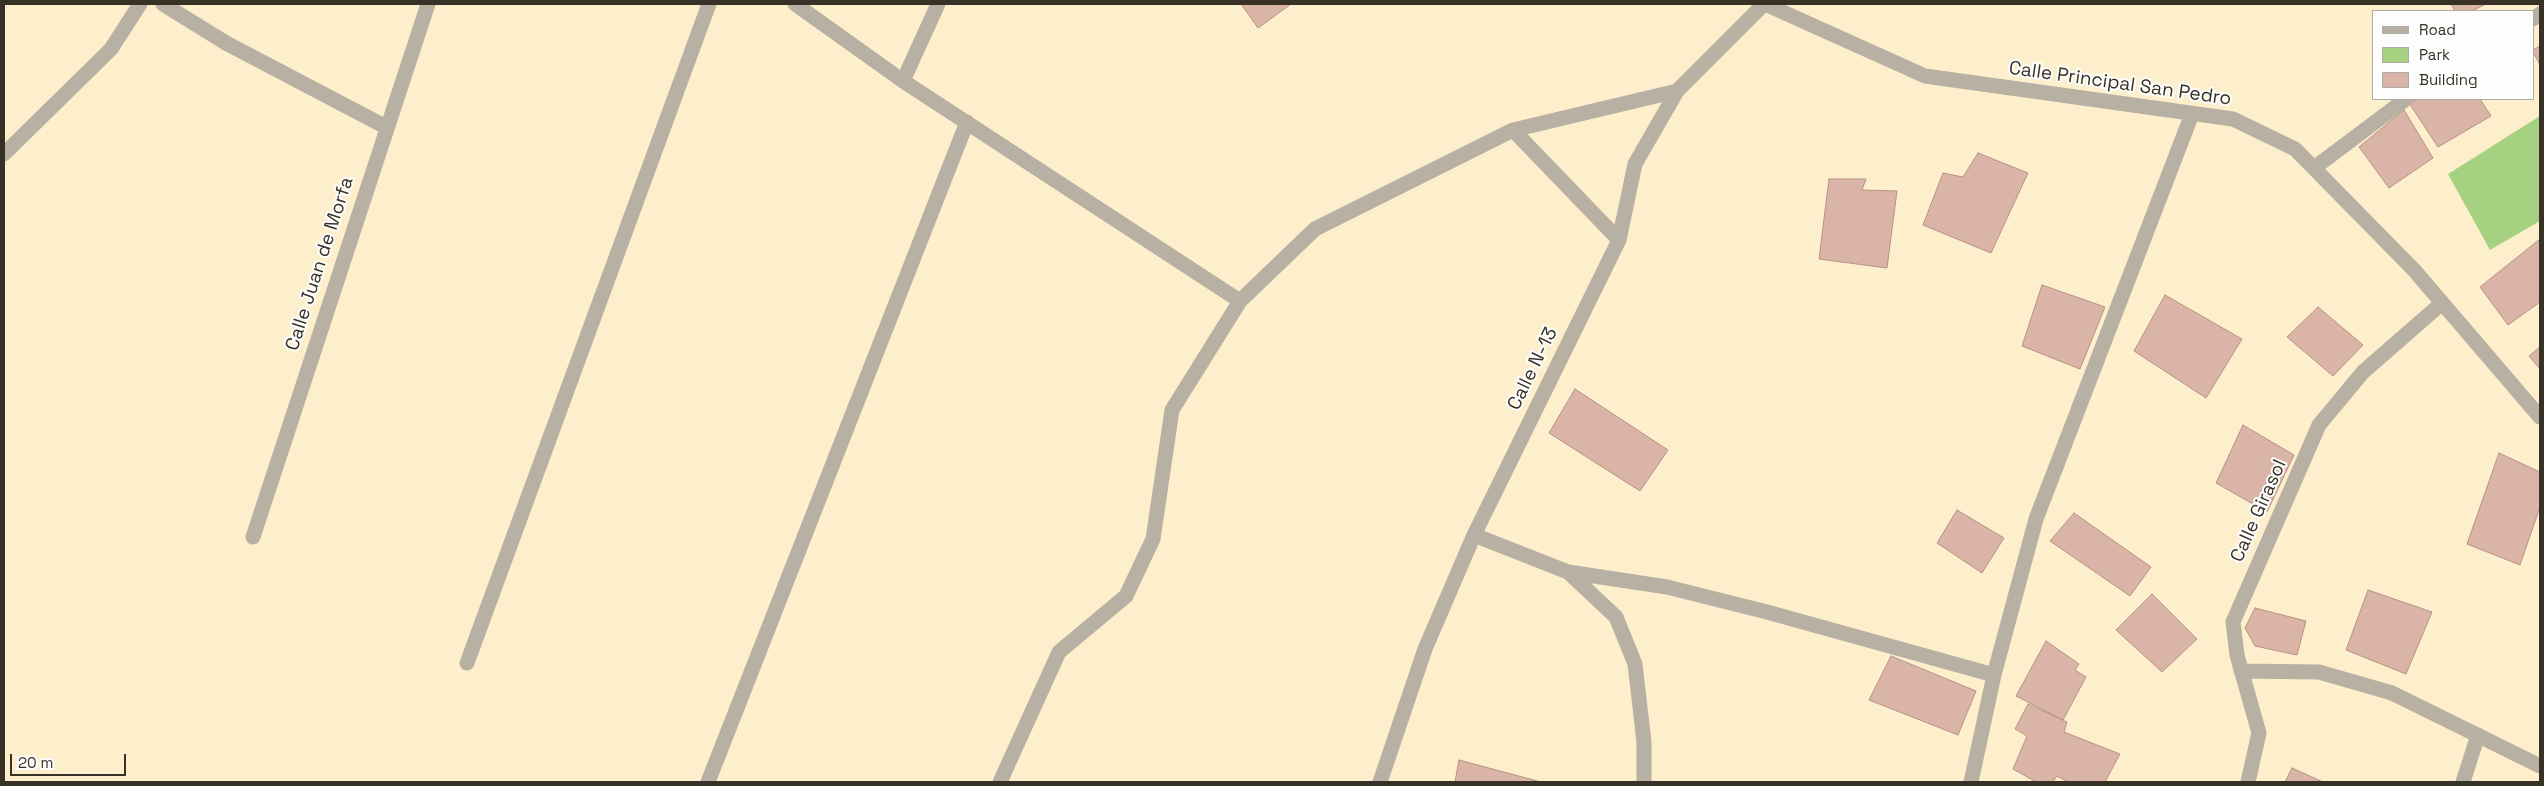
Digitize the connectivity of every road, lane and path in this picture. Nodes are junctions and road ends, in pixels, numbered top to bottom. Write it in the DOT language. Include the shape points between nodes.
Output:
graph roads {
  1 [pos="140,4"];
  2 [pos="163,4"];
  3 [pos="428,4"];
  4 [pos="709,4"];
  5 [pos="795,4"];
  6 [pos="938,4"];
  7 [pos="1765,4"];
  8 [pos="903,81"];
  9 [pos="1677,91"];
  10 [pos="2405,100"];
  11 [pos="2192,114"];
  12 [pos="967,122"];
  13 [pos="386,127"];
  14 [pos="1513,130"];
  15 [pos="4,154"];
  16 [pos="2314,168"];
  17 [pos="1619,240"];
  18 [pos="1240,301"];
  19 [pos="2442,303"];
  20 [pos="2540,417"];
  21 [pos="1474,535"];
  22 [pos="253,537"];
  23 [pos="1568,572"];
  24 [pos="467,663"];
  25 [pos="2241,671"];
  26 [pos="1994,675"];
  27 [pos="2478,735"];
  28 [pos="2540,766"];
  29 [pos="708,782"];
  30 [pos="1000,782"];
  31 [pos="1380,782"];
  32 [pos="1644,782"];
  33 [pos="1971,782"];
  34 [pos="2248,782"];
  35 [pos="2463,782"];
  1 -- 15 [label="street" via="111,49"];
  2 -- 13 [label="street" via="226,43"];
  3 -- 13 [label="street, Calle Juan de Morfa"];
  4 -- 24 [label="street"];
  5 -- 8 [label="street"];
  6 -- 8 [label="street"];
  7 -- 9 [label="street, Calle N-13"];
  7 -- 11 [label="street, Calle Principal San Pedro" via="1925,76"];
  8 -- 12 [label="street"];
  9 -- 14 [label="street"];
  9 -- 17 [label="street, Calle N-13" via="1635,164"];
  10 -- 16 [label="street"];
  11 -- 16 [label="street, Calle Principal San Pedro" via="2233,119 2295,149"];
  11 -- 26 [label="street" via="2036,519"];
  12 -- 18 [label="street"];
  12 -- 29 [label="street"];
  13 -- 22 [label="street, Calle Juan de Morfa"];
  14 -- 17 [label="street"];
  14 -- 18 [label="street" via="1315,229"];
  16 -- 19 [label="street, Calle Principal San Pedro"];
  17 -- 21 [label="street, Calle N-13"];
  18 -- 30 [label="street" via="1172,410 1153,539 1126,596 1059,652"];
  19 -- 20 [label="street, Calle Principal San Pedro"];
  19 -- 25 [label="street, Calle Girasol" via="2363,372 2319,424 2232,622"];
  21 -- 23 [label="street"];
  21 -- 31 [label="street, Calle N-13" via="1425,649"];
  23 -- 26 [label="street" via="1667,587"];
  23 -- 32 [label="street" via="1616,616 1635,664 1644,742"];
  25 -- 27 [label="street" via="2319,672 2392,693"];
  25 -- 34 [label="street, Calle Girasol" via="2259,733"];
  26 -- 33 [label="street"];
  27 -- 28 [label="street"];
  27 -- 35 [label="street"];
}
